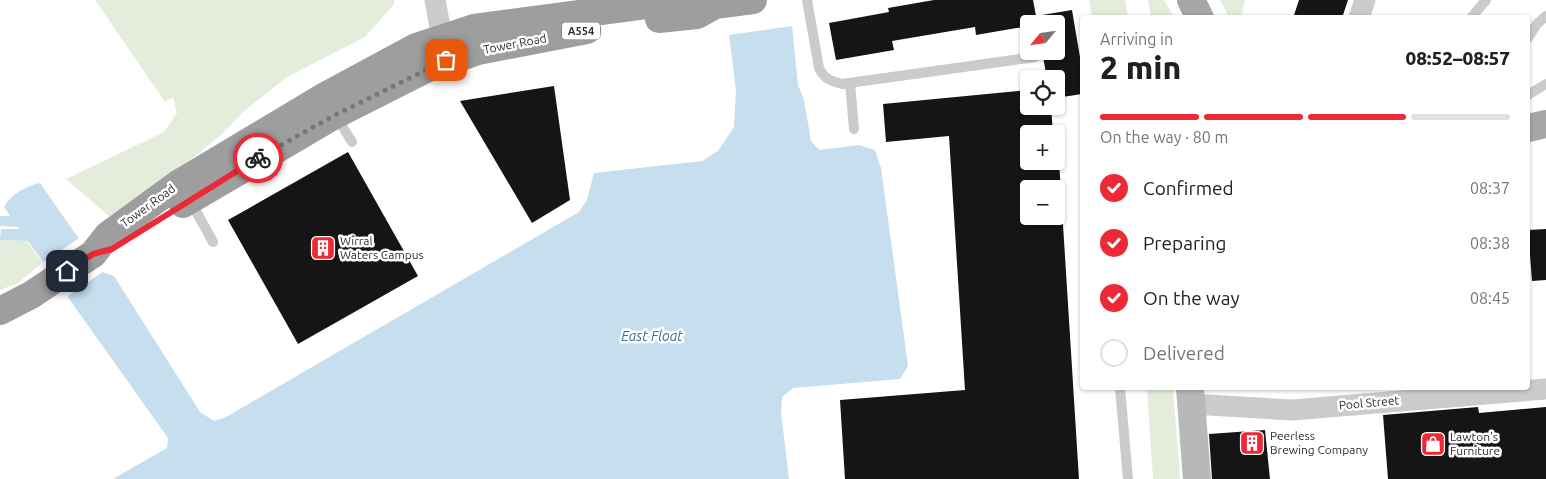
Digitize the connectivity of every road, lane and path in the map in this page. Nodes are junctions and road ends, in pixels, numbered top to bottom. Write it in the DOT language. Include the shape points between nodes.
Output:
graph roads {
  1 [pos="435,0"];
  2 [pos="684,0"];
  3 [pos="753,0"];
  4 [pos="807,0"];
  5 [pos="1191,0"];
  6 [pos="1366,0"];
  7 [pos="1486,0"];
  8 [pos="709,3"];
  9 [pos="1198,15"];
  10 [pos="1361,15"];
  11 [pos="1474,15"];
  12 [pos="1546,16"];
  13 [pos="1530,35"];
  14 [pos="444,49"];
  15 [pos="1020,59"];
  16 [pos="850,83"];
  17 [pos="1546,84"];
  18 [pos="1530,93"];
  19 [pos="330,106"];
  20 [pos="854,129"];
  21 [pos="352,142"];
  22 [pos="184,192"];
  23 [pos="213,242"];
  24 [pos="0,311"];
  25 [pos="1546,388"];
  26 [pos="1530,389"];
  27 [pos="1120,390"];
  28 [pos="1523,390"];
  29 [pos="1191,396"];
  30 [pos="1128,479"];
  31 [pos="1197,479"];
  1 -- 14 [label="street"];
  2 -- 14 [label="highway, Tower Road / A554" via="474,28"];
  3 -- 8 [label="highway, Tower Road / A554"];
  4 -- 16 [label="lane" via="818,68 828,80"];
  5 -- 9 [label="main road"];
  6 -- 10 [label="street"];
  7 -- 11 [label="lane"];
  8 -- 14 [label="highway, Tower Road / A554" via="697,15 596,28 478,51"];
  12 -- 13 [label="lane"];
  14 -- 19 [label="highway, Tower Road / A554" via="416,47"];
  15 -- 16 [label="lane"];
  16 -- 20 [label="lane"];
  17 -- 18 [label="lane"];
  19 -- 21 [label="lane"];
  19 -- 22 [label="highway, Tower Road / A554"];
  22 -- 23 [label="lane"];
  22 -- 24 [label="highway, Tower Road / A554" via="108,235 93,254 17,304"];
  25 -- 26 [label="street, Pool Street"];
  27 -- 30 [label="lane"];
  28 -- 29 [label="street, Pool Street" via="1292,410"];
  29 -- 31 [label="main road"];
}
